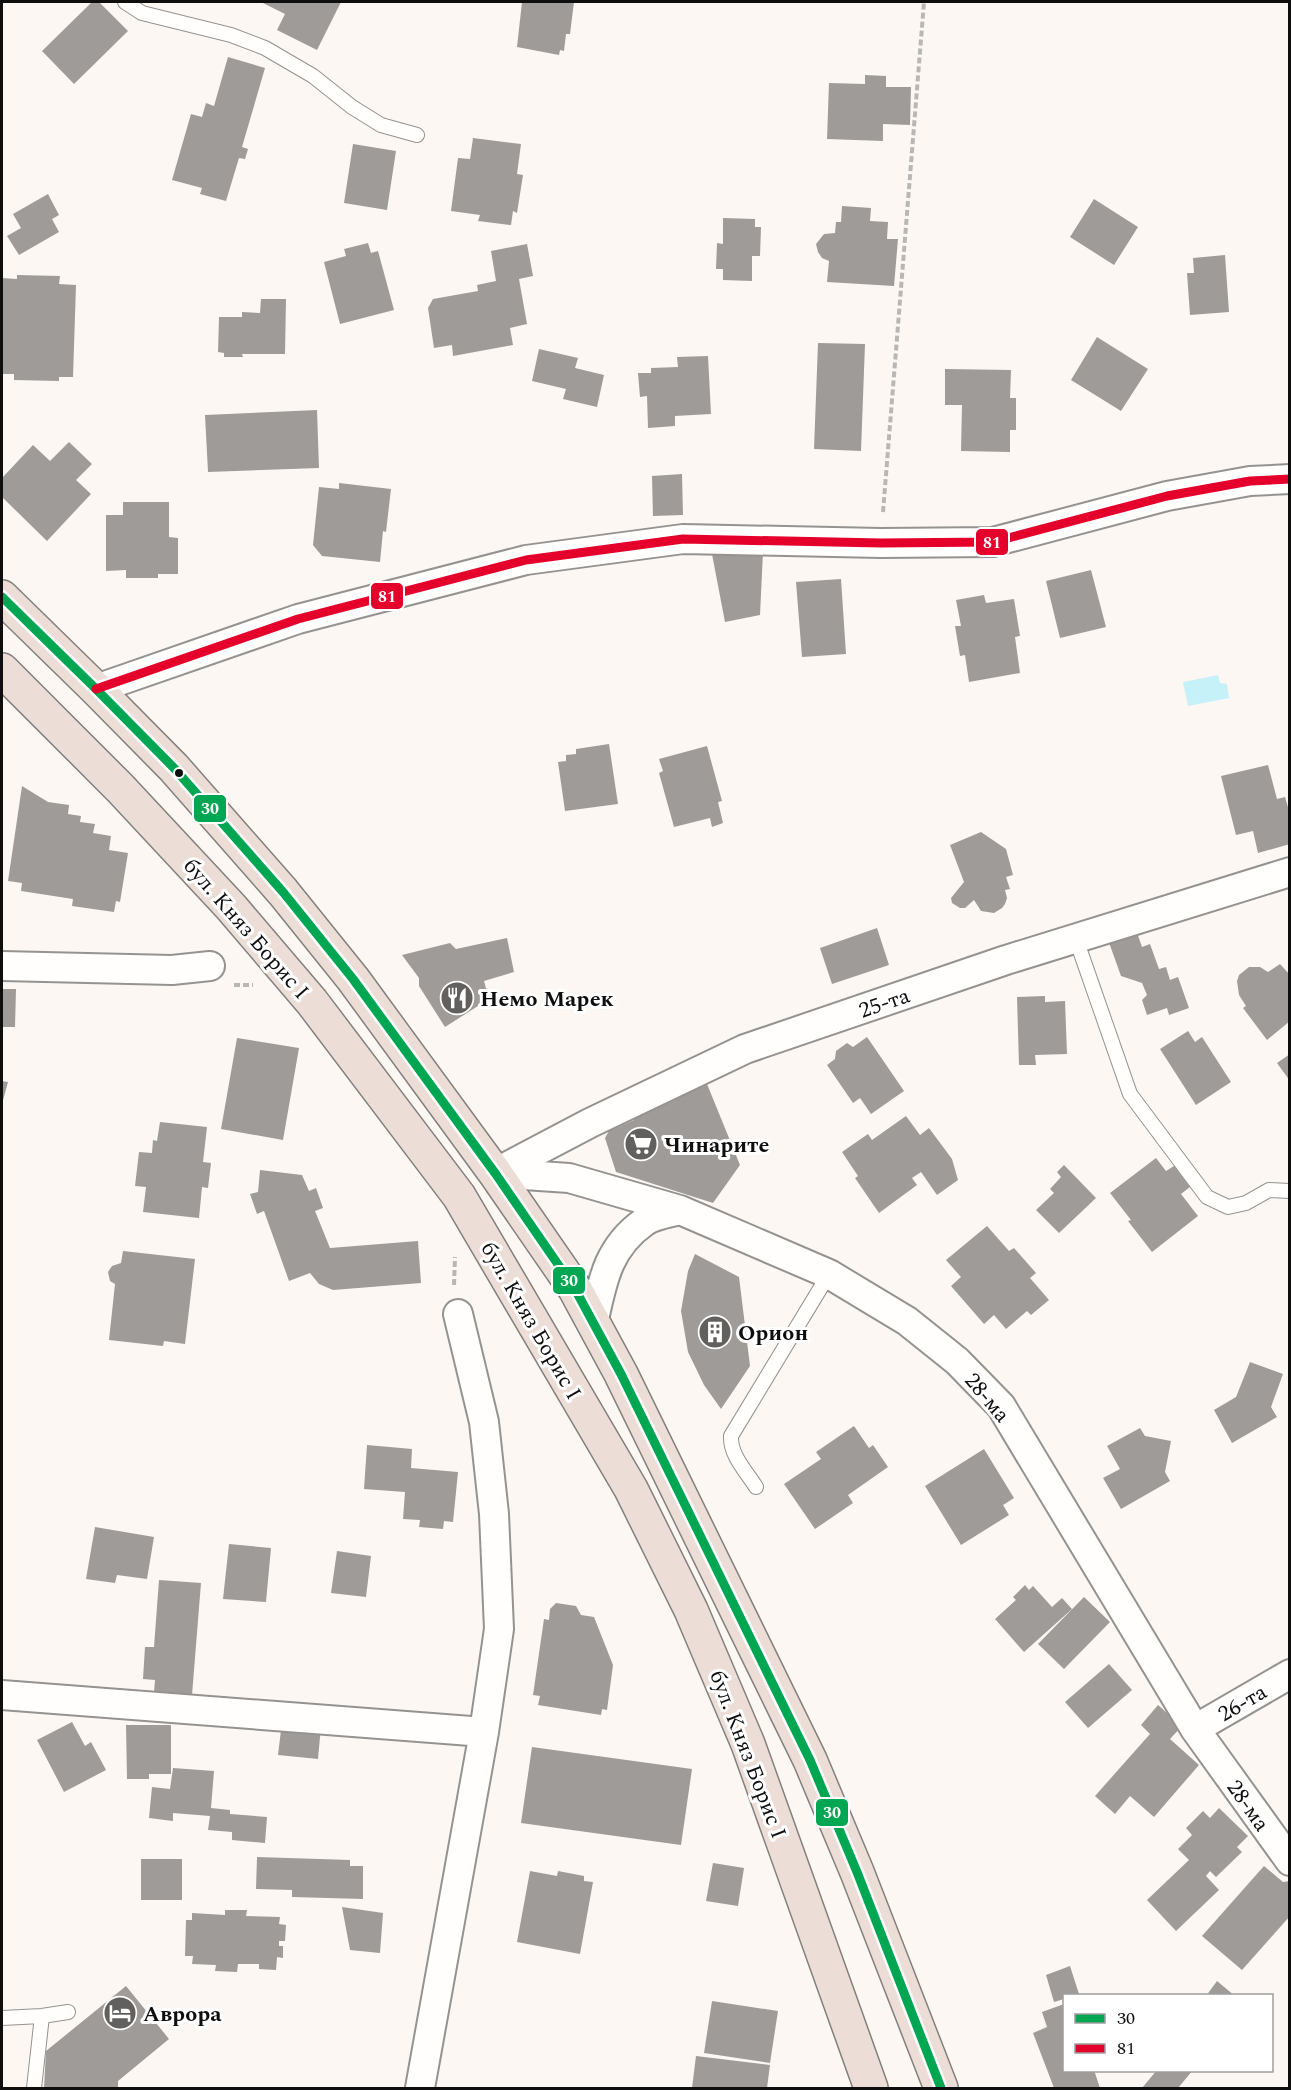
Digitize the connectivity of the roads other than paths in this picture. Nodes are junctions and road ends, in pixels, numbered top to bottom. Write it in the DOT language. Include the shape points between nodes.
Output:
graph roads {
  1 [pos="125,2"];
  2 [pos="417,135"];
  3 [pos="1290,479"];
  4 [pos="2,597"];
  5 [pos="2,670"];
  6 [pos="96,689"];
  7 [pos="1290,872"];
  8 [pos="1076,939"];
  9 [pos="2,966"];
  10 [pos="210,966"];
  11 [pos="495,1173"];
  12 [pos="1290,1191"];
  13 [pos="680,1210"];
  14 [pos="829,1274"];
  15 [pos="458,1314"];
  16 [pos="593,1324"];
  17 [pos="756,1487"];
  18 [pos="1290,1674"];
  19 [pos="2,1695"];
  20 [pos="1195,1729"];
  21 [pos="484,1732"];
  22 [pos="1290,1861"];
  23 [pos="68,2012"];
  24 [pos="42,2016"];
  25 [pos="2,2018"];
  26 [pos="34,2088"];
  27 [pos="420,2088"];
  28 [pos="871,2088"];
  29 [pos="941,2088"];
  1 -- 2 [label="lane" via="142,13 231,35 265,48 313,76 381,125"];
  3 -- 6 [label="street" via="1250,481 1167,496 993,542 683,540 526,560 298,620"];
  4 -- 6 [label="highway, бул. Княз Борис I"];
  5 -- 28 [label="highway, бул. Княз Борис I" via="231,907 312,1002 459,1196 631,1489 691,1610 748,1744"];
  6 -- 11 [label="highway, бул. Княз Борис I" via="174,768 290,901 353,979"];
  7 -- 8 [label="street, 25-та"];
  8 -- 11 [label="street, 25-та" via="745,1049"];
  8 -- 12 [label="lane" via="1130,1094 1207,1197 1228,1207 1246,1203 1269,1190"];
  9 -- 10 [label="street" via="172,970"];
  11 -- 13 [label="street, 28-ма" via="569,1178"];
  11 -- 16 [label="highway, бул. Княз Борис I" via="574,1289"];
  13 -- 14 [label="street, 28-ма"];
  13 -- 16 [label="street" via="645,1221 620,1245 605,1270"];
  14 -- 17 [label="lane" via="731,1436 735,1455"];
  14 -- 20 [label="street, 28-ма" via="907,1321 957,1361 1001,1406"];
  15 -- 21 [label="street" via="484,1422 494,1514 499,1629"];
  16 -- 29 [label="highway, бул. Княз Борис I" via="810,1760"];
  18 -- 20 [label="street, 26-та"];
  19 -- 21 [label="street"];
  20 -- 22 [label="street, 28-ма"];
  21 -- 27 [label="street"];
  23 -- 24 [label="lane"];
  24 -- 25 [label="lane"];
  24 -- 26 [label="lane"];
}
